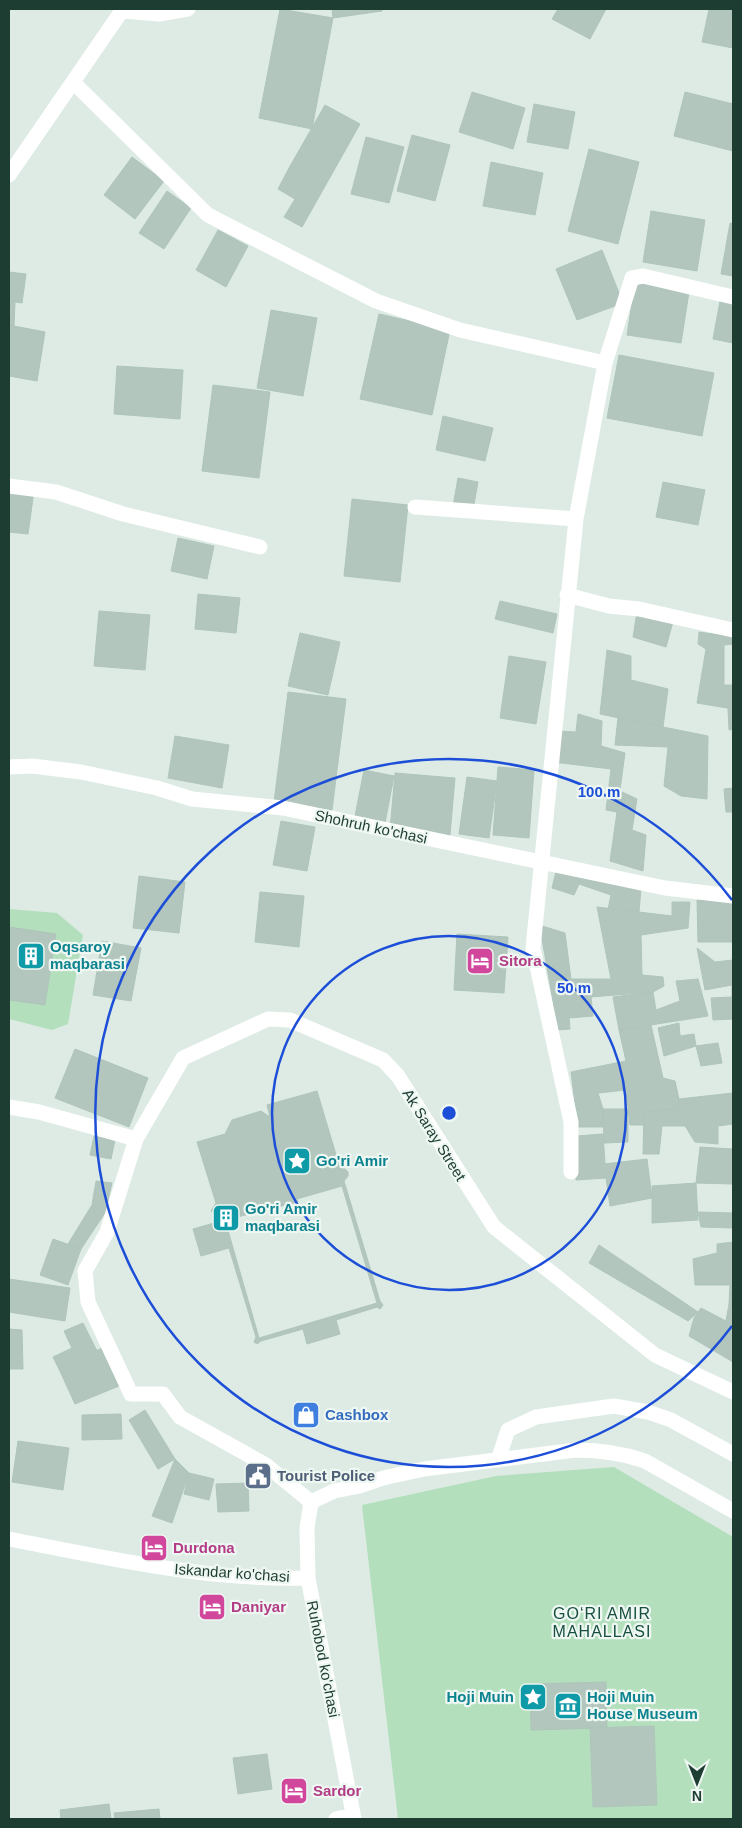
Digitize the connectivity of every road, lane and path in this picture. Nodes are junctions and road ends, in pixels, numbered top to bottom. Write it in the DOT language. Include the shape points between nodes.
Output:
graph roads {
  1 [pos="188,9"];
  2 [pos="123,10"];
  3 [pos="74,83"];
  4 [pos="9,175"];
  5 [pos="733,297"];
  6 [pos="605,363"];
  7 [pos="9,486"];
  8 [pos="415,507"];
  9 [pos="576,519"];
  10 [pos="260,547"];
  11 [pos="567,595"];
  12 [pos="733,630"];
  13 [pos="9,767"];
  14 [pos="542,863"];
  15 [pos="733,896"];
  16 [pos="9,1107"];
  17 [pos="136,1139"];
  18 [pos="571,1172"];
  19 [pos="733,1392"];
  20 [pos="733,1454"];
  21 [pos="498,1460"];
  22 [pos="312,1502"];
  23 [pos="733,1511"];
  24 [pos="9,1539"];
  25 [pos="308,1578"];
  26 [pos="352,1818"];
  27 [pos="336,1819"];
  1 -- 2 [label="street" via="159,14"];
  2 -- 3 [label="street"];
  3 -- 4 [label="street"];
  3 -- 6 [label="street" via="208,215 376,301 460,330"];
  5 -- 6 [label="street" via="643,276 632,278"];
  6 -- 9 [label="street"];
  7 -- 10 [label="street" via="56,492 123,514"];
  8 -- 9 [label="street"];
  9 -- 11 [label="street"];
  11 -- 12 [label="street"];
  11 -- 14 [label="street"];
  13 -- 14 [label="street, Shohruh ko'chasi" via="32,766 81,772 192,798 284,808"];
  14 -- 15 [label="street, Shohruh ko'chasi" via="665,888"];
  14 -- 18 [label="street" via="533,948 571,1122"];
  16 -- 17 [label="street"];
  17 -- 19 [label="street, Ak Saray Street" via="183,1058 268,1019 290,1020 383,1060 398,1076 494,1227 655,1355"];
  17 -- 22 [label="street, Ak Saray Street" via="107,1232 85,1271 88,1302 131,1394 163,1394 180,1417 266,1465"];
  20 -- 21 [label="street" via="671,1420 614,1406 536,1417 508,1430"];
  21 -- 22 [label="street" via="391,1476 334,1490"];
  21 -- 23 [label="street" via="576,1450 614,1452 645,1462"];
  22 -- 25 [label="street, Ruhobod ko'chasi" via="307,1528"];
  24 -- 25 [label="street, Iskandar ko'chasi" via="158,1568 267,1579"];
  25 -- 26 [label="street, Ruhobod ko'chasi"];
  26 -- 27 [label="street"];
}
